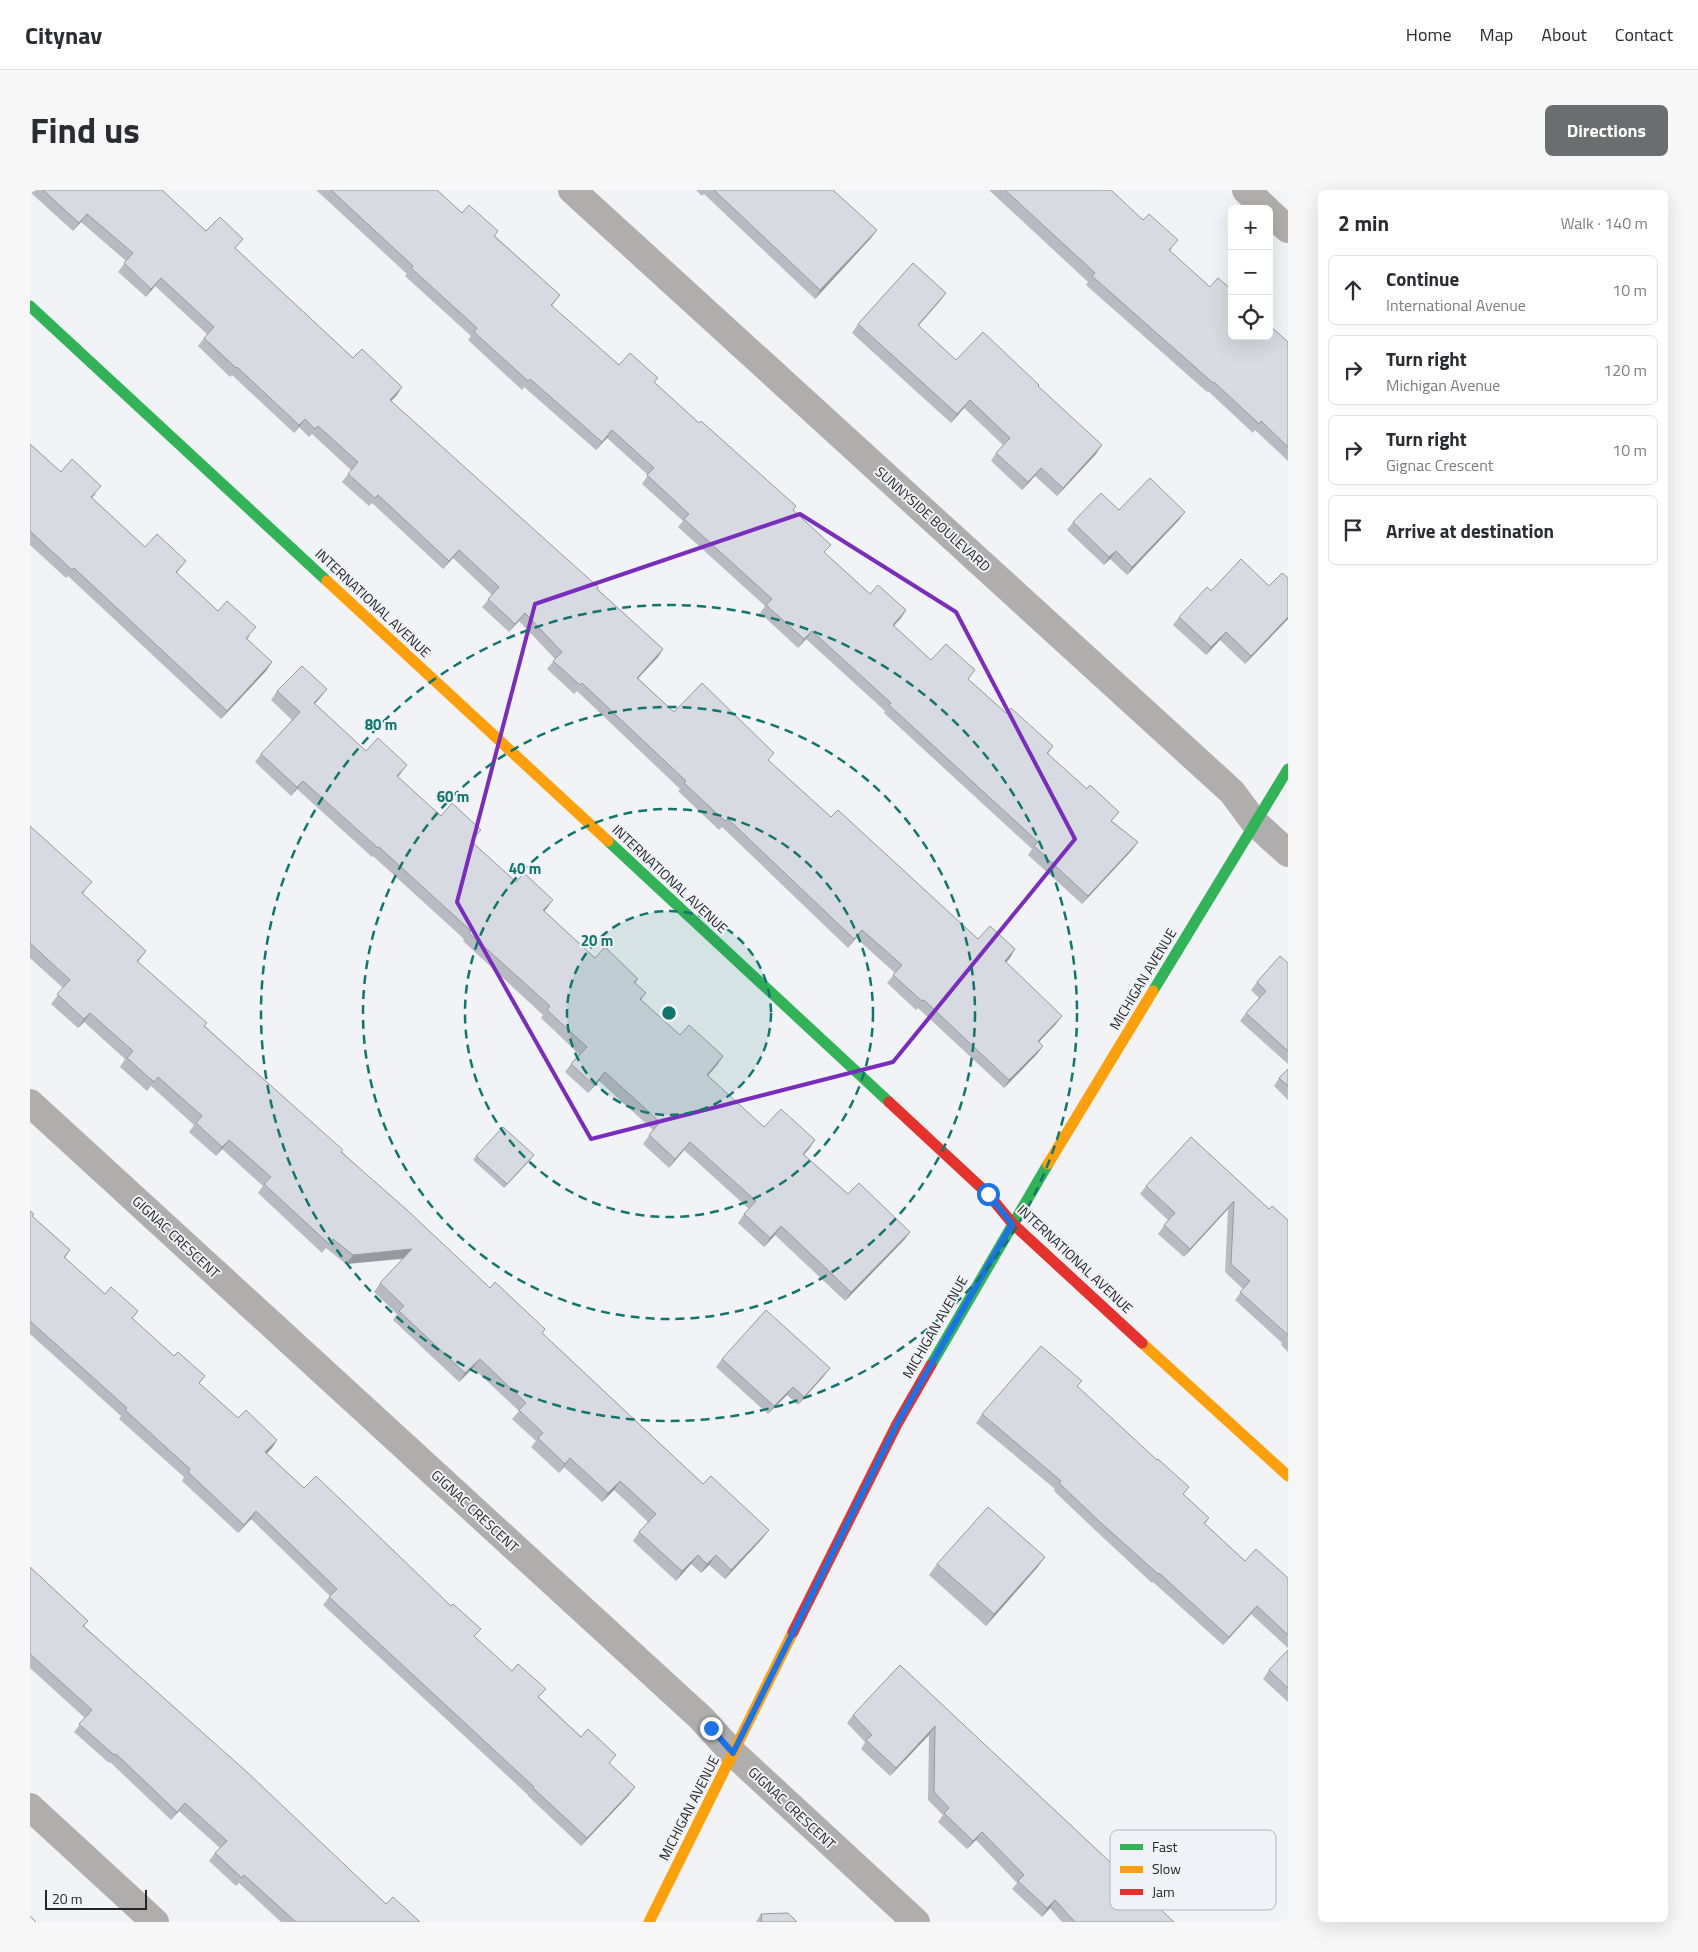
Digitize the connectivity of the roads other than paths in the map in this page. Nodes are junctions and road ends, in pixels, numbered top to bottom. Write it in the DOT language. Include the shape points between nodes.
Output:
graph roads {
  1 [pos="572,190"];
  2 [pos="1246,190"];
  3 [pos="1262,205"];
  4 [pos="1273,216"];
  5 [pos="1288,229"];
  6 [pos="30,306"];
  7 [pos="1288,769"];
  8 [pos="1255,822"];
  9 [pos="1288,853"];
  10 [pos="30,1103"];
  11 [pos="1012,1224"];
  12 [pos="1288,1476"];
  13 [pos="733,1753"];
  14 [pos="30,1807"];
  15 [pos="155,1922"];
  16 [pos="648,1922"];
  17 [pos="916,1922"];
  1 -- 8 [label="street, SUNNYSIDE BOULEVARD" via="1232,792"];
  2 -- 3 [label="street"];
  4 -- 5 [label="street"];
  6 -- 11 [label="street, INTERNATIONAL AVENUE" via="988,1194"];
  7 -- 8 [label="street, MICHIGAN AVENUE"];
  8 -- 9 [label="street, SUNNYSIDE BOULEVARD"];
  8 -- 11 [label="street, MICHIGAN AVENUE"];
  10 -- 13 [label="street, GIGNAC CRESCENT" via="701,1718"];
  11 -- 12 [label="street, INTERNATIONAL AVENUE"];
  11 -- 13 [label="street, MICHIGAN AVENUE" via="897,1424"];
  13 -- 16 [label="street, MICHIGAN AVENUE"];
  13 -- 17 [label="street, GIGNAC CRESCENT"];
  14 -- 15 [label="street"];
}
